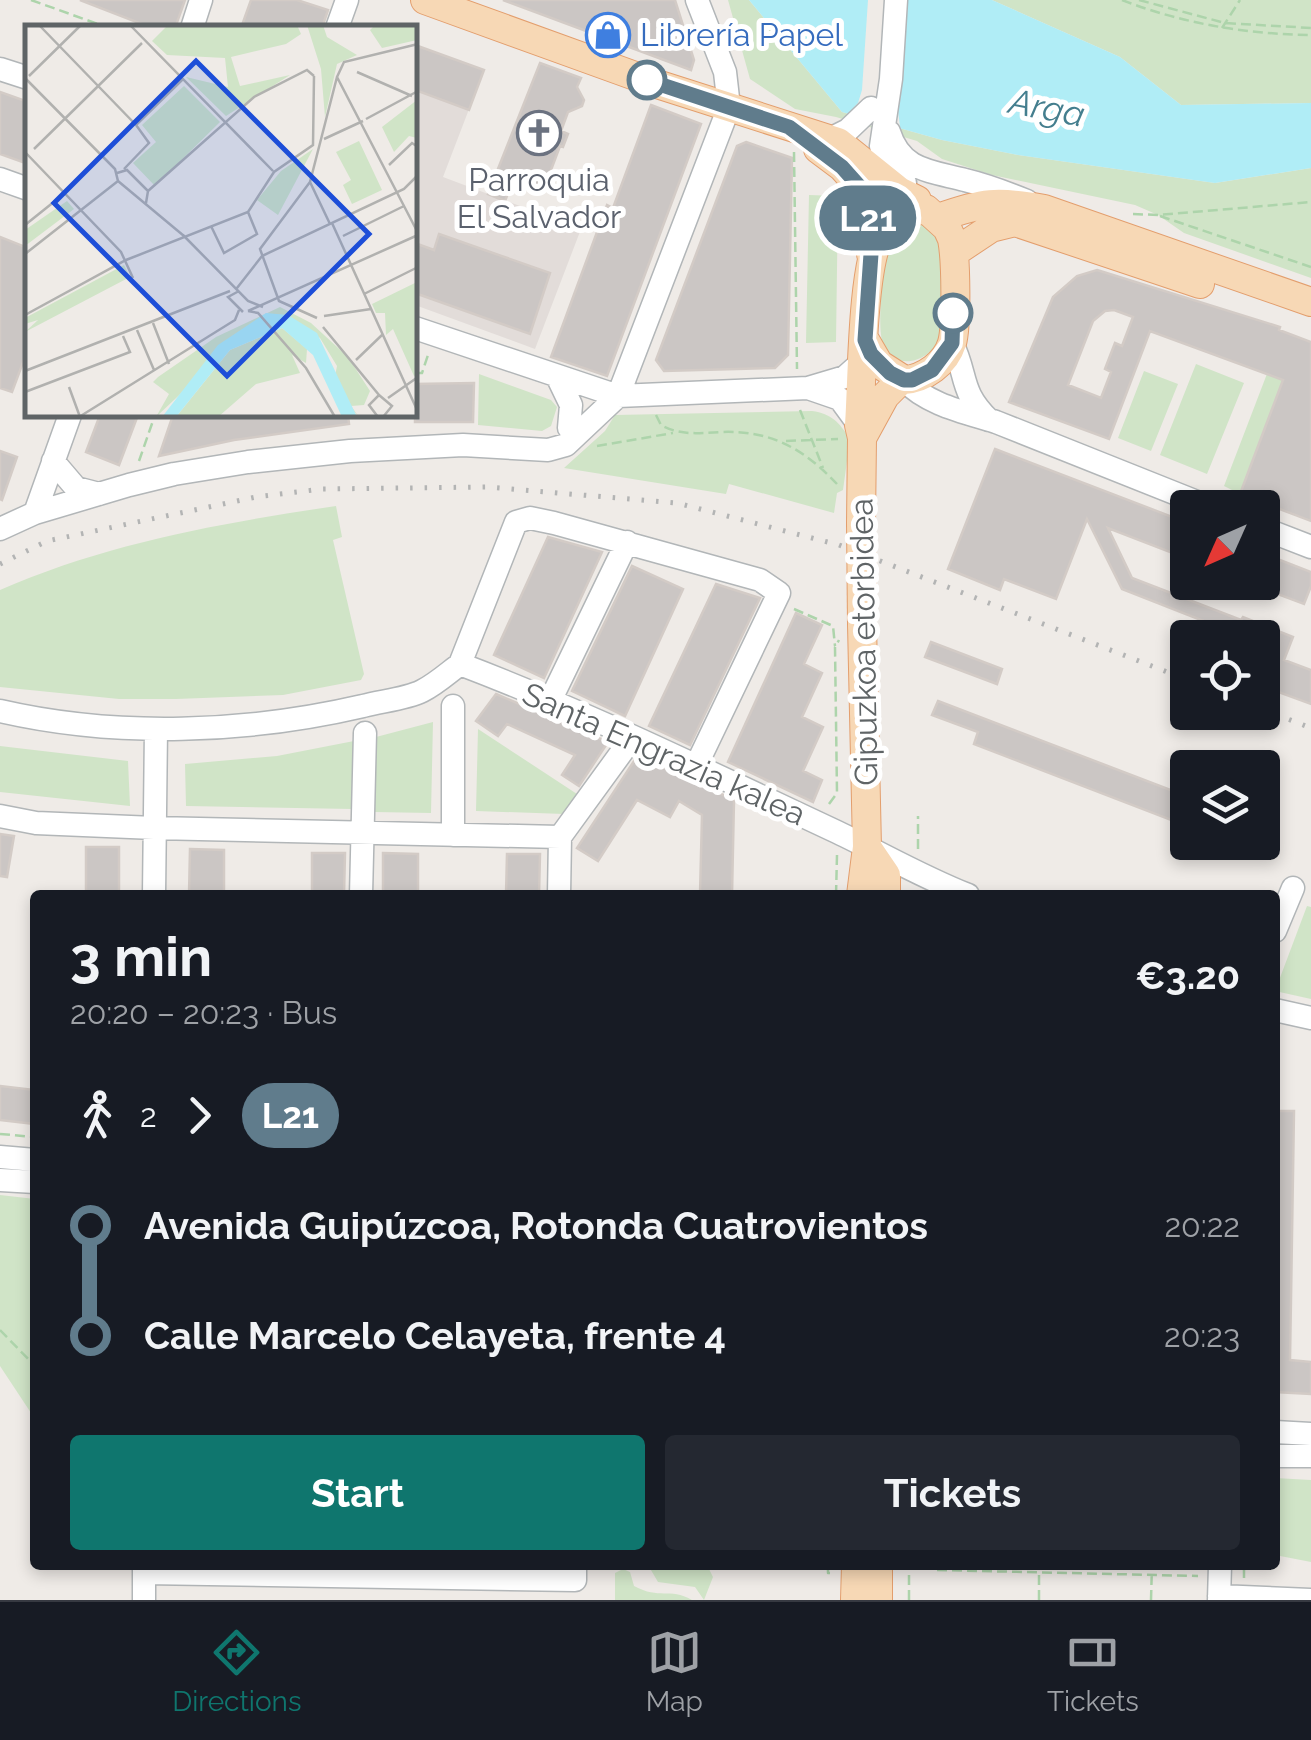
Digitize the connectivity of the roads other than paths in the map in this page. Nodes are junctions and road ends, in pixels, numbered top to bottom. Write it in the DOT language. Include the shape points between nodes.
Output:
graph roads {
  1 [pos="202,0"];
  2 [pos="347,0"];
  3 [pos="425,0"];
  4 [pos="697,0"];
  5 [pos="883,0"];
  6 [pos="896,0"];
  7 [pos="193,25"];
  8 [pos="338,25"];
  9 [pos="0,69"];
  10 [pos="25,77"];
  11 [pos="729,107"];
  12 [pos="878,108"];
  13 [pos="791,138"];
  14 [pos="830,139"];
  15 [pos="879,152"];
  16 [pos="0,180"];
  17 [pos="25,188"];
  18 [pos="867,195"];
  19 [pos="927,209"];
  20 [pos="1044,209"];
  21 [pos="954,252"];
  22 [pos="871,254"];
  23 [pos="1311,302"];
  24 [pos="1311,321"];
  25 [pos="418,329"];
  26 [pos="952,343"];
  27 [pos="864,350"];
  28 [pos="557,376"];
  29 [pos="903,380"];
  30 [pos="801,388"];
  31 [pos="610,395"];
  32 [pos="69,418"];
  33 [pos="988,420"];
  34 [pos="569,428"];
  35 [pos="857,434"];
  36 [pos="548,450"];
  37 [pos="53,462"];
  38 [pos="1170,492"];
  39 [pos="100,494"];
  40 [pos="35,513"];
  41 [pos="0,529"];
  42 [pos="1280,535"];
  43 [pos="627,542"];
  44 [pos="1311,547"];
  45 [pos="460,664"];
  46 [pos="551,699"];
  47 [pos="453,706"];
  48 [pos="0,711"];
  49 [pos="156,729"];
  50 [pos="364,734"];
  51 [pos="632,738"];
  52 [pos="696,766"];
  53 [pos="0,816"];
  54 [pos="154,828"];
  55 [pos="363,832"];
  56 [pos="453,834"];
  57 [pos="560,837"];
  58 [pos="867,846"];
  59 [pos="1293,888"];
  60 [pos="154,890"];
  61 [pos="361,890"];
  62 [pos="558,890"];
  63 [pos="862,890"];
  64 [pos="886,890"];
  65 [pos="956,890"];
  66 [pos="1280,917"];
  67 [pos="1280,1011"];
  68 [pos="1311,1018"];
  69 [pos="0,1157"];
  70 [pos="30,1160"];
  71 [pos="0,1180"];
  72 [pos="30,1182"];
  73 [pos="1280,1432"];
  74 [pos="1311,1434"];
  75 [pos="1280,1456"];
  76 [pos="1311,1456"];
  77 [pos="144,1570"];
  78 [pos="177,1570"];
  79 [pos="856,1570"];
  80 [pos="878,1570"];
  81 [pos="1209,1571"];
  82 [pos="575,1582"];
  83 [pos="1219,1598"];
  84 [pos="144,1600"];
  85 [pos="855,1600"];
  86 [pos="878,1600"];
  87 [pos="1310,1600"];
  1 -- 7 [label="street"];
  2 -- 8 [label="street"];
  3 -- 11 [label="main road"];
  4 -- 11 [label="street" via="725,72"];
  5 -- 12 [label="street"];
  6 -- 12 [label="street" via="891,79"];
  9 -- 10 [label="street"];
  11 -- 13 [label="main road"];
  11 -- 31 [label="street"];
  12 -- 14 [label="street"];
  12 -- 15 [label="street"];
  13 -- 14 [label="main road"];
  13 -- 18 [label="main road" via="842,167"];
  14 -- 15 [label="main road"];
  15 -- 18 [label="street"];
  15 -- 19 [label="main road" via="899,191"];
  15 -- 20 [label="street"];
  16 -- 17 [label="street"];
  18 -- 22 [label="main road"];
  19 -- 20 [label="main road" via="1008,202"];
  19 -- 21 [label="main road" via="947,228"];
  19 -- 22 [label="main road" via="900,216"];
  20 -- 23 [label="main road"];
  21 -- 24 [label="main road" via="991,228 1016,222"];
  21 -- 26 [label="main road"];
  22 -- 27 [label="main road, Gipuzkoa etorbidea"];
  25 -- 28 [label="street"];
  26 -- 29 [label="main road, Gipuzkoa etorbidea" via="932,370"];
  26 -- 33 [label="street" via="967,395"];
  27 -- 29 [label="main road"];
  27 -- 30 [label="street" via="845,378"];
  27 -- 35 [label="main road, Gipuzkoa etorbidea"];
  28 -- 31 [label="street"];
  28 -- 34 [label="street" via="571,406"];
  29 -- 33 [label="street" via="917,394"];
  29 -- 35 [label="main road, Gipuzkoa etorbidea"];
  30 -- 31 [label="street"];
  30 -- 35 [label="street" via="840,400"];
  31 -- 34 [label="street" via="585,407"];
  31 -- 36 [label="street" via="578,436"];
  32 -- 37 [label="street"];
  33 -- 38 [label="street"];
  34 -- 36 [label="street"];
  35 -- 58 [label="main road, Gipuzkoa etorbidea, bridge" via="861,523 850,632"];
  36 -- 39 [label="street" via="463,445 350,451 174,474"];
  37 -- 39 [label="street" via="76,488"];
  37 -- 40 [label="street"];
  39 -- 40 [label="street"];
  40 -- 41 [label="street"];
  42 -- 44 [label="street"];
  43 -- 45 [label="street" via="530,518 516,522"];
  43 -- 46 [label="street"];
  43 -- 52 [label="street" via="779,592"];
  45 -- 46 [label="street, Santa Engrazia kalea"];
  45 -- 49 [label="street" via="421,692 342,710 266,723"];
  46 -- 51 [label="street, Santa Engrazia kalea"];
  47 -- 56 [label="street"];
  48 -- 49 [label="street"];
  49 -- 54 [label="street"];
  50 -- 55 [label="street"];
  51 -- 52 [label="street, Santa Engrazia kalea"];
  51 -- 57 [label="street"];
  52 -- 58 [label="street, Santa Engrazia kalea"];
  53 -- 54 [label="street"];
  54 -- 55 [label="street"];
  54 -- 60 [label="street"];
  55 -- 56 [label="street"];
  55 -- 61 [label="street"];
  56 -- 57 [label="street"];
  57 -- 62 [label="street"];
  58 -- 63 [label="main road, Gipuzkoa etorbidea"];
  58 -- 64 [label="main road, Gipuzkoa etorbidea" via="886,875"];
  58 -- 65 [label="street, Santa Engrazia kalea"];
  59 -- 66 [label="street"];
  67 -- 68 [label="street"];
  69 -- 70 [label="street"];
  71 -- 72 [label="street"];
  73 -- 74 [label="street"];
  75 -- 76 [label="street"];
  77 -- 84 [label="street"];
  78 -- 82 [label="street"];
  79 -- 85 [label="main road"];
  80 -- 86 [label="main road"];
  81 -- 83 [label="street"];
  83 -- 87 [label="street"];
}
